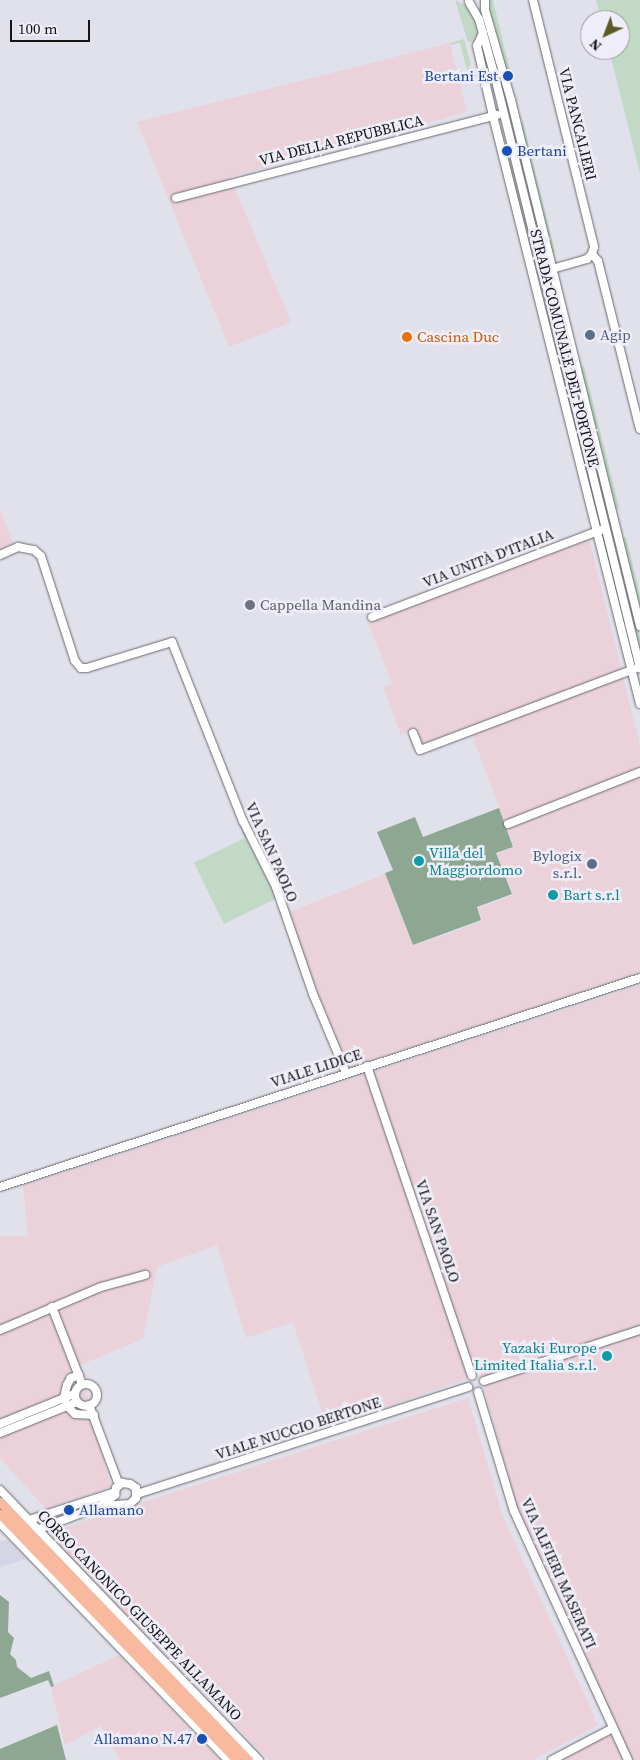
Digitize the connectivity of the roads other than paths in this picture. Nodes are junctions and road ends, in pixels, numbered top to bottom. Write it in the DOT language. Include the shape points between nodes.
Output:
graph roads {
  1 [pos="484,0"];
  2 [pos="533,0"];
  3 [pos="467,1"];
  4 [pos="483,33"];
  5 [pos="513,110"];
  6 [pos="504,113"];
  7 [pos="493,116"];
  8 [pos="176,198"];
  9 [pos="592,254"];
  10 [pos="552,269"];
  11 [pos="543,272"];
  12 [pos="533,276"];
  13 [pos="640,429"];
  14 [pos="615,526"];
  15 [pos="606,529"];
  16 [pos="597,531"];
  17 [pos="0,554"];
  18 [pos="372,617"];
  19 [pos="640,626"];
  20 [pos="640,667"];
  21 [pos="632,670"];
  22 [pos="640,704"];
  23 [pos="413,733"];
  24 [pos="640,772"];
  25 [pos="508,824"];
  26 [pos="640,978"];
  27 [pos="367,1066"];
  28 [pos="346,1073"];
  29 [pos="0,1187"];
  30 [pos="145,1275"];
  31 [pos="52,1307"];
  32 [pos="0,1330"];
  33 [pos="640,1330"];
  34 [pos="78,1375"];
  35 [pos="472,1376"];
  36 [pos="484,1381"];
  37 [pos="82,1384"];
  38 [pos="468,1387"];
  39 [pos="478,1392"];
  40 [pos="76,1398"];
  41 [pos="66,1402"];
  42 [pos="90,1405"];
  43 [pos="94,1416"];
  44 [pos="0,1424"];
  45 [pos="0,1433"];
  46 [pos="115,1489"];
  47 [pos="0,1490"];
  48 [pos="137,1494"];
  49 [pos="0,1502"];
  50 [pos="120,1504"];
  51 [pos="100,1506"];
  52 [pos="63,1508"];
  53 [pos="0,1514"];
  54 [pos="29,1520"];
  55 [pos="54,1522"];
  56 [pos="0,1523"];
  57 [pos="29,1537"];
  58 [pos="613,1728"];
  59 [pos="228,1760"];
  60 [pos="236,1760"];
  61 [pos="248,1760"];
  62 [pos="259,1760"];
  63 [pos="552,1760"];
  64 [pos="628,1760"];
  1 -- 3 [label="street"];
  1 -- 5 [label="street, STRADA COMUNALE DEL PORTONE" via="484,10"];
  2 -- 9 [label="street, VIA PANCALIERI" via="592,237"];
  3 -- 4 [label="street, STRADA COMUNALE DEL PORTONE" via="477,15"];
  4 -- 6 [label="street, STRADA COMUNALE DEL PORTONE"];
  4 -- 7 [label="street, STRADA COMUNALE DEL PORTONE" via="477,46"];
  5 -- 6 [label="street, VIA DELLA REPUBBLICA"];
  5 -- 10 [label="street, STRADA COMUNALE DEL PORTONE"];
  6 -- 7 [label="street, VIA DELLA REPUBBLICA"];
  6 -- 11 [label="street, STRADA COMUNALE DEL PORTONE"];
  7 -- 8 [label="street, VIA DELLA REPUBBLICA"];
  7 -- 12 [label="street, STRADA COMUNALE DEL PORTONE"];
  9 -- 10 [label="street" via="583,261"];
  9 -- 13 [label="street, VIA PANCALIERI" via="598,261"];
  10 -- 11 [label="street"];
  10 -- 14 [label="street, STRADA COMUNALE DEL PORTONE"];
  11 -- 12 [label="street"];
  11 -- 15 [label="street, STRADA COMUNALE DEL PORTONE"];
  12 -- 16 [label="street, STRADA COMUNALE DEL PORTONE"];
  14 -- 15 [label="street, VIA UNITÀ D'ITALIA"];
  14 -- 19 [label="street, STRADA COMUNALE DEL PORTONE"];
  15 -- 16 [label="street, VIA UNITÀ D'ITALIA"];
  15 -- 20 [label="street, STRADA COMUNALE DEL PORTONE"];
  16 -- 18 [label="street, VIA UNITÀ D'ITALIA"];
  16 -- 21 [label="street, STRADA COMUNALE DEL PORTONE"];
  17 -- 28 [label="street, VIA SAN PAOLO" via="18,548 34,550 41,556 75,661 81,668 172,642 243,821 276,887 313,994"];
  20 -- 21 [label="street, STRADA COMUNALE DEL PORTONE"];
  21 -- 22 [label="street, STRADA COMUNALE DEL PORTONE"];
  21 -- 23 [label="street, STRADA COMUNALE DEL PORTONE" via="420,750"];
  24 -- 25 [label="street"];
  26 -- 27 [label="street, VIALE LIDICE"];
  27 -- 28 [label="street, VIALE LIDICE"];
  27 -- 35 [label="street, VIA SAN PAOLO"];
  28 -- 29 [label="street, VIALE LIDICE"];
  30 -- 31 [label="street" via="101,1287"];
  31 -- 32 [label="street"];
  31 -- 34 [label="street"];
  33 -- 36 [label="street"];
  34 -- 37 [label="street"];
  34 -- 41 [label="street" via="67,1385"];
  35 -- 36 [label="street"];
  35 -- 38 [label="street" via="467,1382"];
  36 -- 39 [label="street"];
  37 -- 40 [label="street"];
  37 -- 42 [label="street" via="96,1390 96,1399"];
  38 -- 39 [label="street"];
  38 -- 48 [label="street, VIALE NUCCIO BERTONE"];
  39 -- 58 [label="street, VIA ALFIERI MASERATI" via="514,1511"];
  40 -- 41 [label="street"];
  40 -- 42 [label="street" via="83,1406"];
  41 -- 43 [label="street" via="79,1415"];
  41 -- 44 [label="street"];
  41 -- 45 [label="street"];
  42 -- 43 [label="street"];
  43 -- 46 [label="street"];
  46 -- 48 [label="street" via="130,1484 136,1488"];
  46 -- 50 [label="street"];
  46 -- 51 [label="street, VIALE NUCCIO BERTONE"];
  46 -- 52 [label="street"];
  47 -- 54 [label="street, CORSO CANONICO GIUSEPPE ALLAMANO"];
  48 -- 50 [label="street, VIALE NUCCIO BERTONE" via="133,1502"];
  49 -- 57 [label="main road, CORSO CANONICO GIUSEPPE ALLAMANO"];
  50 -- 51 [label="street, VIALE NUCCIO BERTONE"];
  51 -- 55 [label="street, VIALE NUCCIO BERTONE"];
  52 -- 54 [label="street"];
  52 -- 55 [label="street"];
  53 -- 57 [label="main road, CORSO CANONICO GIUSEPPE ALLAMANO"];
  54 -- 57 [label="street, CORSO CANONICO GIUSEPPE ALLAMANO"];
  55 -- 57 [label="street, VIALE NUCCIO BERTONE"];
  56 -- 57 [label="street, CORSO CANONICO GIUSEPPE ALLAMANO"];
  57 -- 59 [label="street, CORSO CANONICO GIUSEPPE ALLAMANO"];
  57 -- 60 [label="main road, CORSO CANONICO GIUSEPPE ALLAMANO"];
  57 -- 61 [label="main road, CORSO CANONICO GIUSEPPE ALLAMANO"];
  57 -- 62 [label="street, CORSO CANONICO GIUSEPPE ALLAMANO"];
  58 -- 63 [label="street"];
  58 -- 64 [label="street, VIA ALFIERI MASERATI"];
}
